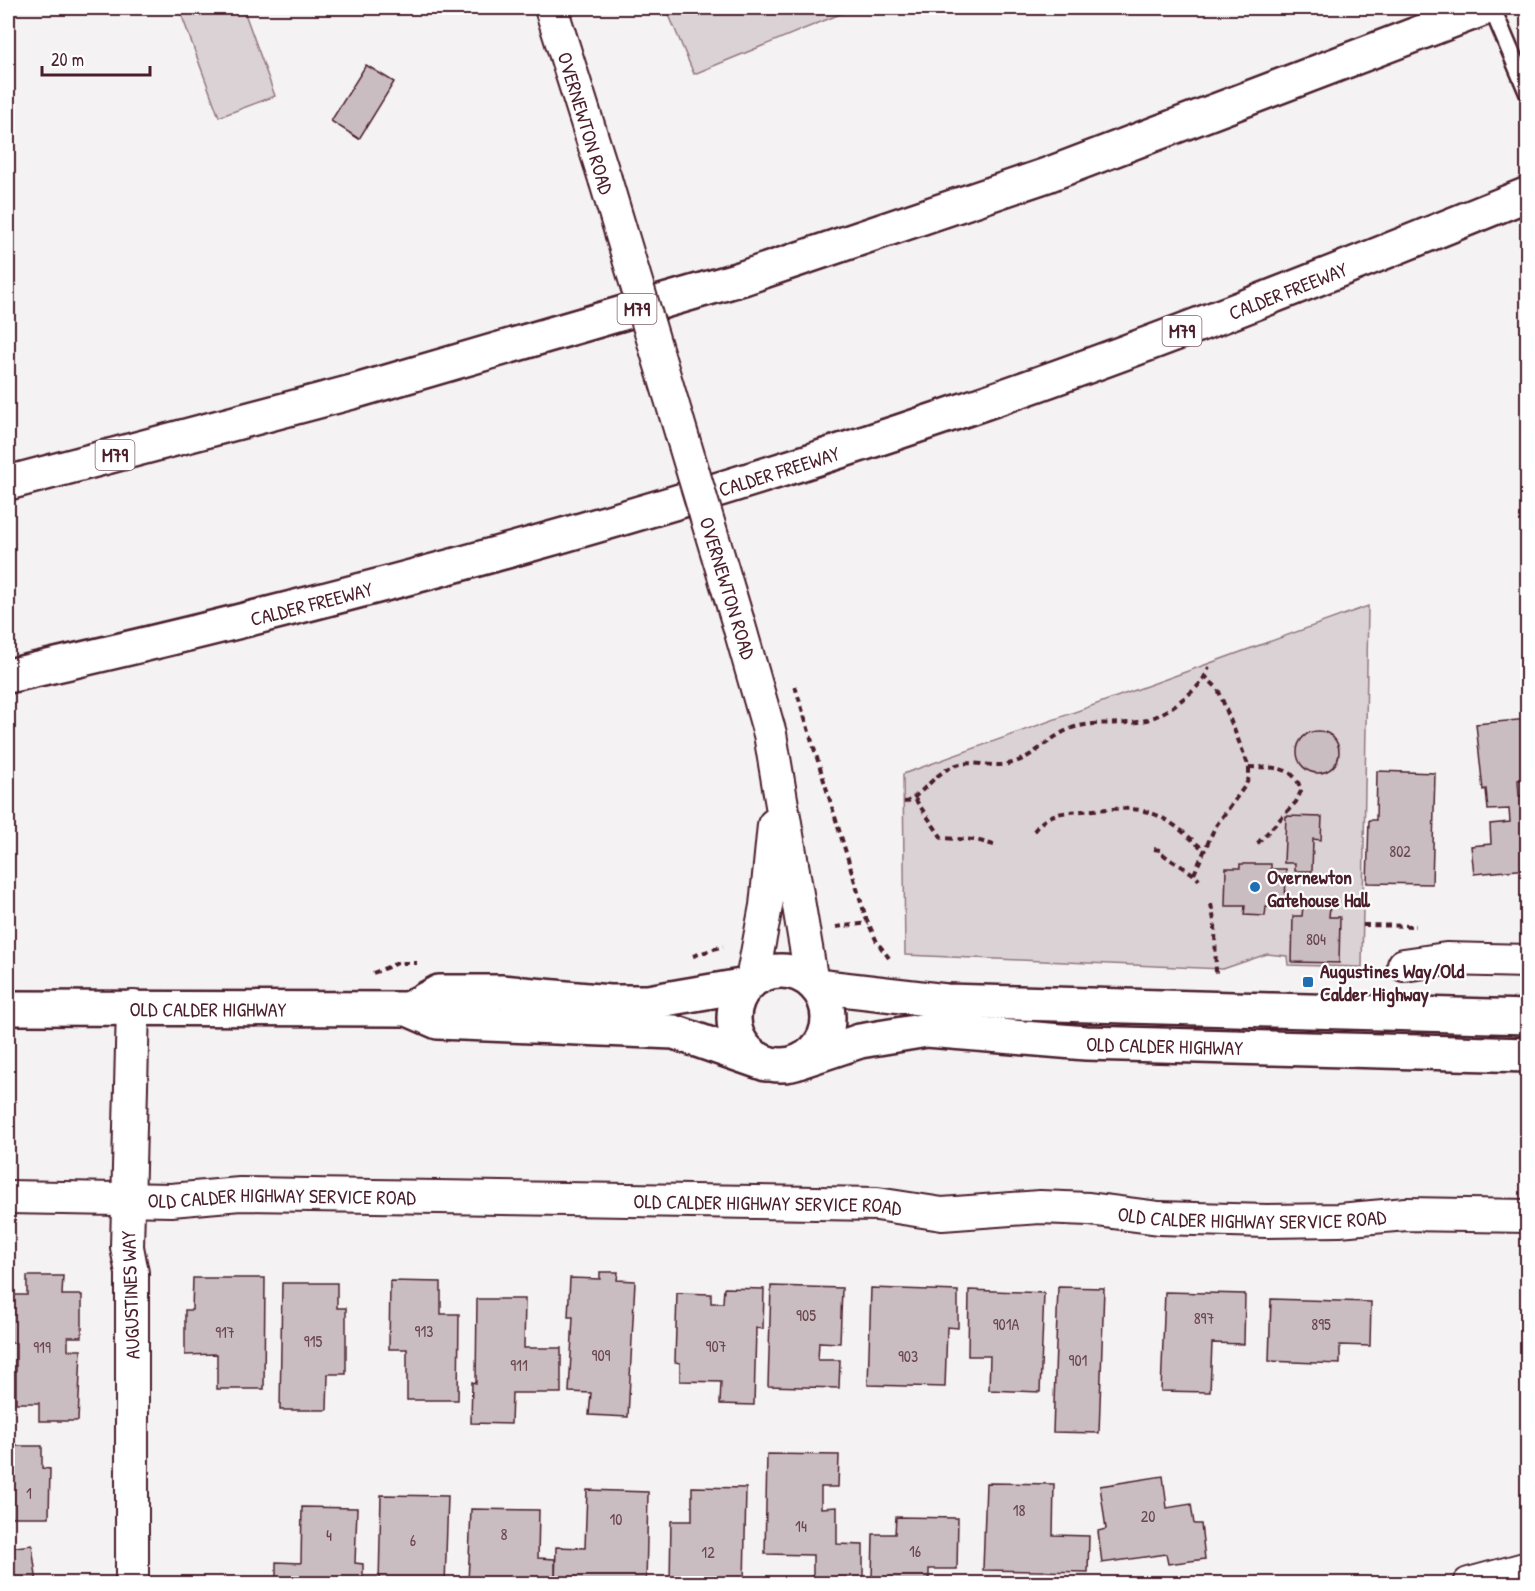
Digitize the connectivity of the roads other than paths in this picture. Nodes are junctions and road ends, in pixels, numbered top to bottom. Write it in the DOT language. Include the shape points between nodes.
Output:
graph roads {
  1 [pos="551,8"];
  2 [pos="1485,8"];
  3 [pos="1492,8"];
  4 [pos="1527,93"];
  5 [pos="1527,194"];
  6 [pos="222,427"];
  7 [pos="8,473"];
  8 [pos="8,483"];
  9 [pos="8,676"];
  10 [pos="778,792"];
  11 [pos="1527,961"];
  12 [pos="1404,965"];
  13 [pos="749,982"];
  14 [pos="814,984"];
  15 [pos="133,1007"];
  16 [pos="8,1008"];
  17 [pos="408,1009"];
  18 [pos="1527,1017"];
  19 [pos="1527,1055"];
  20 [pos="806,1059"];
  21 [pos="766,1064"];
  22 [pos="8,1197"];
  23 [pos="128,1200"];
  24 [pos="1527,1216"];
  25 [pos="1527,1568"];
  26 [pos="132,1584"];
  27 [pos="1469,1584"];
  1 -- 10 [label="street, OVERNEWTON ROAD, bridge" via="738,622 770,734"];
  2 -- 6 [label="main road, M79" via="1047,175 743,278"];
  3 -- 4 [label="lane"];
  5 -- 9 [label="main road, CALDER FREEWAY / M79" via="1191,328 984,403 830,453 404,578"];
  6 -- 7 [label="main road"];
  6 -- 8 [label="main road, M79"];
  10 -- 13 [label="street, OVERNEWTON ROAD" via="761,934"];
  10 -- 14 [label="street, OVERNEWTON ROAD"];
  11 -- 12 [label="street" via="1446,959"];
  13 -- 14 [label="main road" via="782,970"];
  13 -- 17 [label="main road, OLD CALDER HIGHWAY" via="648,1002 439,992"];
  13 -- 21 [label="main road" via="733,1013 734,1029 741,1045"];
  14 -- 18 [label="main road, OLD CALDER HIGHWAY" via="946,1001"];
  14 -- 20 [label="main road" via="826,1004 828,1024 816,1050"];
  15 -- 16 [label="main road, OLD CALDER HIGHWAY"];
  15 -- 17 [label="main road, OLD CALDER HIGHWAY"];
  15 -- 23 [label="street, AUGUSTINES WAY"];
  17 -- 21 [label="main road, OLD CALDER HIGHWAY" via="438,1022 674,1032"];
  19 -- 20 [label="main road, OLD CALDER HIGHWAY" via="1086,1043 927,1030 860,1041"];
  20 -- 21 [label="main road" via="780,1066"];
  22 -- 23 [label="street, OLD CALDER HIGHWAY SERVICE ROAD"];
  23 -- 24 [label="street, OLD CALDER HIGHWAY SERVICE ROAD" via="240,1194 878,1204 951,1214 1040,1207 1159,1218 1267,1221 1406,1214"];
  23 -- 26 [label="street, AUGUSTINES WAY" via="127,1247 132,1293"];
  25 -- 27 [label="street"];
}
